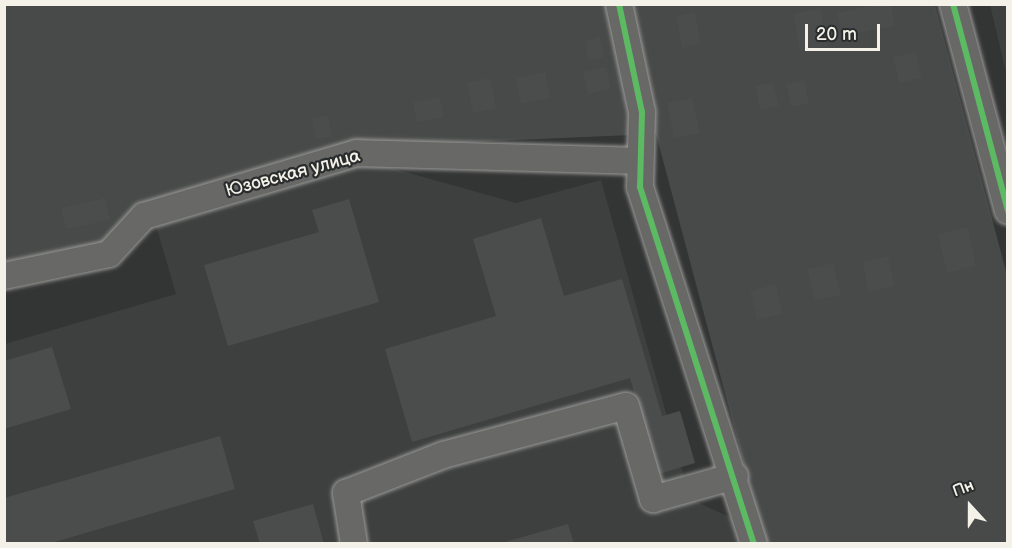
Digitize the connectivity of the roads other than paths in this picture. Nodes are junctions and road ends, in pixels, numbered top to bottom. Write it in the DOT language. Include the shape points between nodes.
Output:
graph roads {
  1 [pos="620,4"];
  2 [pos="953,4"];
  3 [pos="639,161"];
  4 [pos="1008,211"];
  5 [pos="4,276"];
  6 [pos="735,476"];
  7 [pos="354,543"];
  8 [pos="754,543"];
  1 -- 3 [label="street" via="642,112"];
  2 -- 4 [label="street"];
  3 -- 5 [label="street, Юзовская улица" via="357,153 144,216 109,254"];
  3 -- 6 [label="street" via="640,187"];
  6 -- 7 [label="street" via="653,499 626,406 443,455 346,493"];
  6 -- 8 [label="street"];
}
